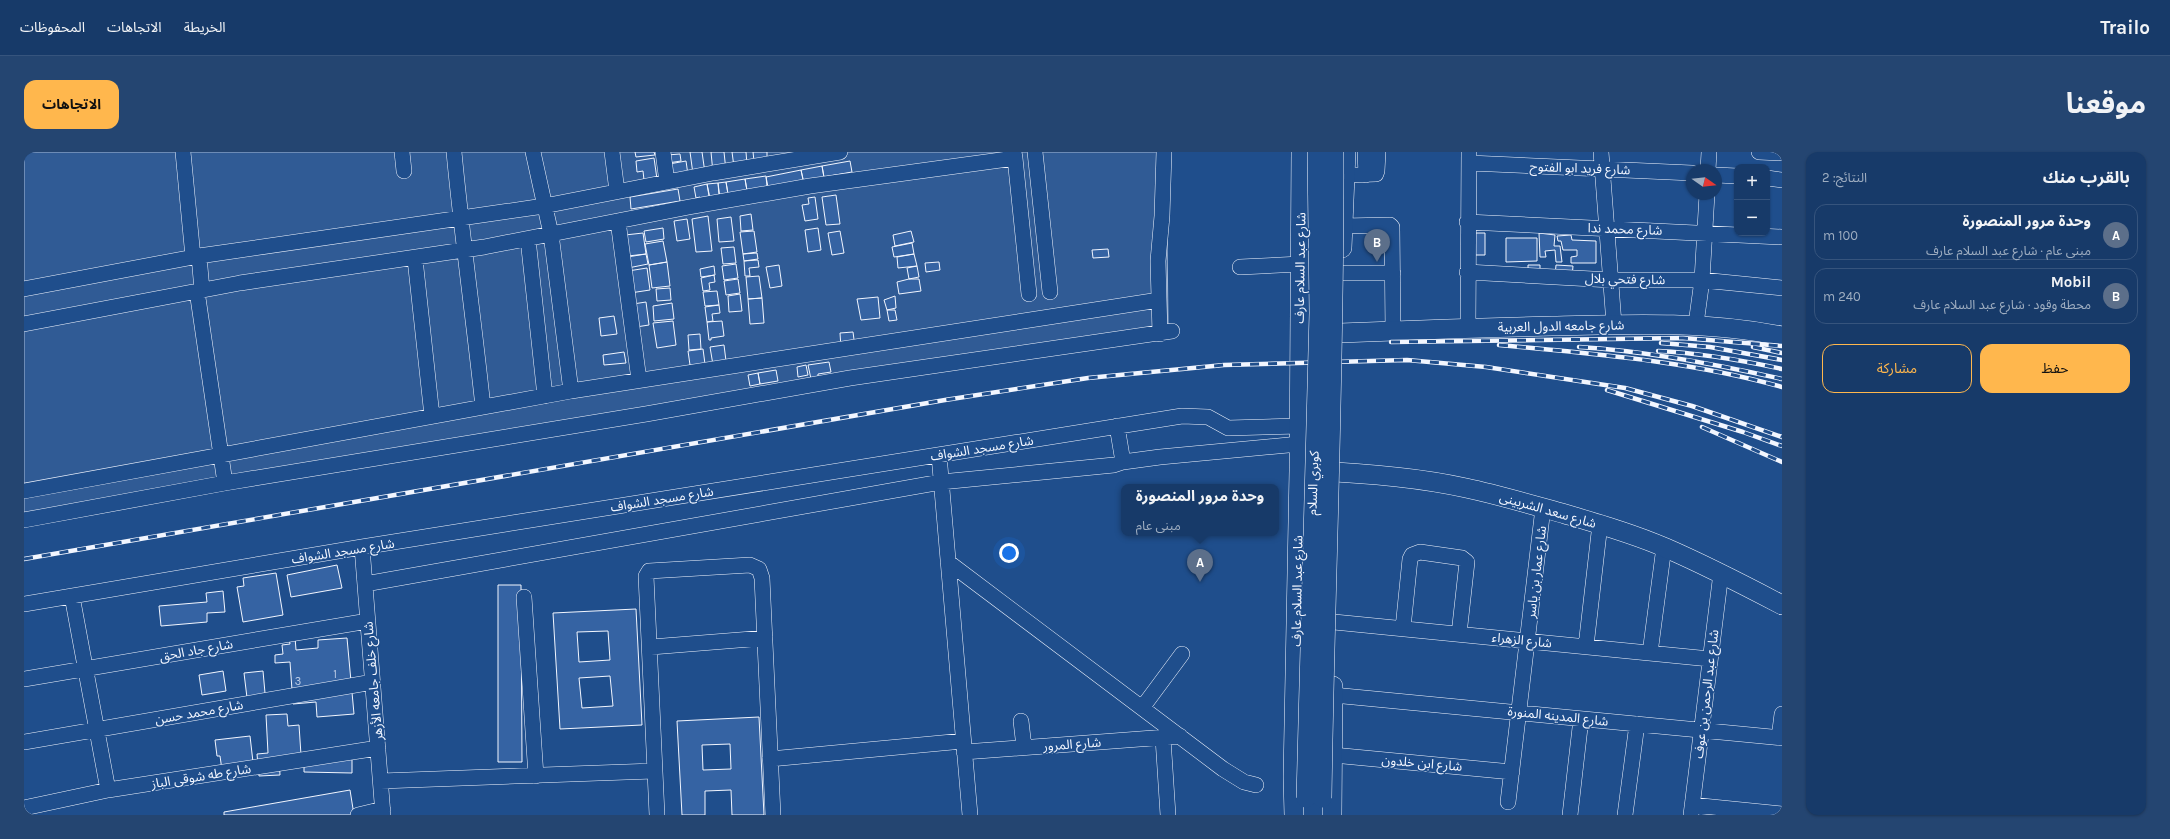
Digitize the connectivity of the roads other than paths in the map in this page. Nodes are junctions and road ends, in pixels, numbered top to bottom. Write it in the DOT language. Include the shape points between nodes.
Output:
graph roads {
  1 [pos="183,152"];
  2 [pos="402,152"];
  3 [pos="454,152"];
  4 [pos="533,152"];
  5 [pos="612,152"];
  6 [pos="663,152"];
  7 [pos="840,152"];
  8 [pos="1035,152"];
  9 [pos="1164,152"];
  10 [pos="1301,152"];
  11 [pos="1317,152"];
  12 [pos="1334,152"];
  13 [pos="1346,152"];
  14 [pos="1365,152"];
  15 [pos="1378,152"];
  16 [pos="1601,152"];
  17 [pos="1709,152"];
  18 [pos="1759,152"];
  19 [pos="1782,153"];
  20 [pos="1015,155"];
  21 [pos="1469,158"];
  22 [pos="1708,164"];
  23 [pos="1602,168"];
  24 [pos="404,171"];
  25 [pos="1686,173"];
  26 [pos="1345,175"];
  27 [pos="1366,175"];
  28 [pos="1722,175"];
  29 [pos="1734,176"];
  30 [pos="1770,178"];
  31 [pos="1782,180"];
  32 [pos="667,182"];
  33 [pos="617,191"];
  34 [pos="1707,200"];
  35 [pos="544,206"];
  36 [pos="460,219"];
  37 [pos="618,221"];
  38 [pos="1467,222"];
  39 [pos="1343,226"];
  40 [pos="1607,229"];
  41 [pos="1705,232"];
  42 [pos="551,234"];
  43 [pos="1782,237"];
  44 [pos="528,239"];
  45 [pos="466,250"];
  46 [pos="196,257"];
  47 [pos="415,259"];
  48 [pos="1300,264"];
  49 [pos="1240,267"];
  50 [pos="1467,272"];
  51 [pos="1342,273"];
  52 [pos="1393,273"];
  53 [pos="1611,280"];
  54 [pos="1702,280"];
  55 [pos="1782,288"];
  56 [pos="24,289"];
  57 [pos="200,291"];
  58 [pos="1050,292"];
  59 [pos="1029,294"];
  60 [pos="1341,295"];
  61 [pos="1300,297"];
  62 [pos="1159,300"];
  63 [pos="24,324"];
  64 [pos="1614,324"];
  65 [pos="1696,324"];
  66 [pos="1468,328"];
  67 [pos="1393,331"];
  68 [pos="1340,333"];
  69 [pos="1782,336"];
  70 [pos="639,380"];
  71 [pos="571,391"];
  72 [pos="545,396"];
  73 [pos="483,407"];
  74 [pos="432,416"];
  75 [pos="1117,426"];
  76 [pos="1300,435"];
  77 [pos="222,455"];
  78 [pos="939,455"];
  79 [pos="1123,462"];
  80 [pos="1299,471"];
  81 [pos="1336,472"];
  82 [pos="941,482"];
  83 [pos="224,483"];
  84 [pos="24,491"];
  85 [pos="1543,508"];
  86 [pos="24,520"];
  87 [pos="1600,524"];
  88 [pos="362,547"];
  89 [pos="1664,547"];
  90 [pos="948,562"];
  91 [pos="1721,573"];
  92 [pos="366,584"];
  93 [pos="72,596"];
  94 [pos="524,597"];
  95 [pos="24,604"];
  96 [pos="1782,605"];
  97 [pos="368,621"];
  98 [pos="1334,622"];
  99 [pos="1403,628"];
  100 [pos="1459,634"];
  101 [pos="766,638"];
  102 [pos="1527,641"];
  103 [pos="1586,646"];
  104 [pos="651,647"];
  105 [pos="1650,653"];
  106 [pos="1182,654"];
  107 [pos="1710,659"];
  108 [pos="86,669"];
  109 [pos="24,679"];
  110 [pos="374,682"];
  111 [pos="1333,695"];
  112 [pos="1142,708"];
  113 [pos="1519,713"];
  114 [pos="1782,714"];
  115 [pos="1581,719"];
  116 [pos="1021,721"];
  117 [pos="1637,724"];
  118 [pos="97,730"];
  119 [pos="1701,730"];
  120 [pos="1180,736"];
  121 [pos="1163,738"];
  122 [pos="1780,738"];
  123 [pos="24,742"];
  124 [pos="964,746"];
  125 [pos="1024,747"];
  126 [pos="378,748"];
  127 [pos="1333,755"];
  128 [pos="770,758"];
  129 [pos="654,771"];
  130 [pos="1512,772"];
  131 [pos="536,776"];
  132 [pos="1293,777"];
  133 [pos="1332,778"];
  134 [pos="381,781"];
  135 [pos="1256,785"];
  136 [pos="108,790"];
  137 [pos="1508,802"];
  138 [pos="1314,807"];
  139 [pos="24,808"];
  140 [pos="1692,810"];
  141 [pos="383,812"];
  142 [pos="1782,814"];
  143 [pos="358,815"];
  144 [pos="657,815"];
  145 [pos="774,815"];
  146 [pos="970,815"];
  147 [pos="1168,815"];
  148 [pos="1294,815"];
  149 [pos="1332,815"];
  150 [pos="1570,815"];
  151 [pos="1625,815"];
  1 -- 46 [label="street"];
  2 -- 24 [label="street"];
  3 -- 36 [label="street"];
  4 -- 35 [label="street"];
  5 -- 33 [label="street"];
  6 -- 32 [label="street"];
  7 -- 32 [label="street"];
  8 -- 58 [label="street"];
  9 -- 62 [label="street" via="1158,261"];
  10 -- 48 [label="main road, شارع عبد السلام عارف"];
  11 -- 138 [label="main road, كوبري السلام, bridge" via="1319,313"];
  12 -- 138 [label="main road, كوبري السلام, bridge" via="1334,290 1324,631"];
  13 -- 26 [label="main road"];
  14 -- 27 [label="street"];
  15 -- 27 [label="street" via="1377,172"];
  16 -- 23 [label="street"];
  17 -- 22 [label="street"];
  18 -- 19 [label="street"];
  20 -- 37 [label="street" via="810,186"];
  20 -- 59 [label="street"];
  21 -- 23 [label="street, شارع فريد ابو الفتوح"];
  21 -- 38 [label="street"];
  23 -- 25 [label="street, شارع فريد ابو الفتوح"];
  23 -- 40 [label="street"];
  26 -- 27 [label="street"];
  26 -- 39 [label="main road"];
  28 -- 29 [label="street"];
  30 -- 31 [label="street"];
  32 -- 33 [label="street"];
  33 -- 35 [label="street"];
  34 -- 41 [label="street"];
  35 -- 36 [label="street"];
  35 -- 42 [label="street"];
  36 -- 45 [label="street"];
  36 -- 46 [label="street"];
  37 -- 42 [label="street"];
  37 -- 70 [label="street"];
  38 -- 40 [label="street, شارع محمد ندا"];
  38 -- 50 [label="street"];
  39 -- 51 [label="main road"];
  39 -- 52 [label="street" via="1390,225"];
  40 -- 41 [label="street, شارع محمد ندا"];
  40 -- 53 [label="street"];
  41 -- 43 [label="street, شارع محمد ندا"];
  41 -- 54 [label="street"];
  42 -- 44 [label="street"];
  42 -- 71 [label="street"];
  44 -- 45 [label="street"];
  44 -- 72 [label="street"];
  45 -- 47 [label="street"];
  45 -- 73 [label="street"];
  46 -- 56 [label="street"];
  46 -- 57 [label="street"];
  47 -- 57 [label="street"];
  47 -- 74 [label="street"];
  48 -- 49 [label="street"];
  48 -- 61 [label="main road, شارع عبد السلام عارف"];
  50 -- 53 [label="street, شارع فتحي بلال"];
  50 -- 66 [label="street"];
  51 -- 52 [label="street"];
  51 -- 60 [label="main road"];
  52 -- 67 [label="street"];
  53 -- 54 [label="street, شارع فتحي بلال"];
  53 -- 64 [label="street"];
  54 -- 55 [label="street, شارع فتحي بلال"];
  54 -- 65 [label="street"];
  57 -- 63 [label="street"];
  57 -- 77 [label="street"];
  60 -- 61 [label="main road"];
  60 -- 68 [label="main road"];
  61 -- 76 [label="main road, شارع عبد السلام عارف"];
  62 -- 70 [label="street"];
  62 -- 83 [label="street" via="1166,333 850,378"];
  64 -- 65 [label="main road, شارع جامعه الدول العربية"];
  64 -- 66 [label="main road, شارع جامعه الدول العربية"];
  65 -- 69 [label="main road, شارع جامعه الدول العربية"];
  66 -- 67 [label="main road, شارع جامعه الدول العربية"];
  67 -- 68 [label="main road, شارع جامعه الدول العربية"];
  68 -- 81 [label="main road"];
  70 -- 71 [label="street"];
  71 -- 72 [label="street"];
  72 -- 73 [label="street"];
  73 -- 74 [label="street"];
  74 -- 77 [label="street"];
  75 -- 76 [label="street, شارع مسجد الشواف" via="1194,416 1208,417 1228,428"];
  75 -- 78 [label="street, شارع مسجد الشواف"];
  75 -- 79 [label="street"];
  76 -- 79 [label="street"];
  76 -- 80 [label="main road, شارع عبد السلام عارف"];
  77 -- 83 [label="street"];
  77 -- 84 [label="street"];
  78 -- 82 [label="street"];
  78 -- 88 [label="street, شارع مسجد الشواف"];
  79 -- 82 [label="street"];
  80 -- 81 [label="main road, شارع سعد الشربينى"];
  80 -- 132 [label="main road, شارع عبد السلام عارف"];
  81 -- 85 [label="main road, شارع سعد الشربينى" via="1395,477 1466,488"];
  81 -- 98 [label="main road"];
  82 -- 90 [label="street"];
  82 -- 92 [label="street"];
  83 -- 86 [label="street"];
  85 -- 87 [label="main road, شارع سعد الشربينى"];
  85 -- 102 [label="street, شارع عمار بن ياسر"];
  87 -- 89 [label="main road, شارع سعد الشربينى"];
  87 -- 103 [label="street"];
  88 -- 92 [label="street, شارع خلف جامعه الأزهر"];
  88 -- 93 [label="street, شارع مسجد الشواف"];
  89 -- 91 [label="main road, شارع سعد الشربينى"];
  89 -- 105 [label="street"];
  90 -- 112 [label="street"];
  90 -- 124 [label="street"];
  91 -- 96 [label="main road, شارع سعد الشربينى"];
  91 -- 107 [label="street, شارع عبد الرحمن بن عوف"];
  92 -- 97 [label="street, شارع خلف جامعه الأزهر"];
  93 -- 95 [label="street, شارع مسجد الشواف"];
  93 -- 108 [label="street"];
  94 -- 131 [label="street"];
  97 -- 108 [label="street, شارع جاد الحق"];
  97 -- 110 [label="street, شارع خلف جامعه الأزهر"];
  98 -- 99 [label="street, شارع الزهراء"];
  98 -- 111 [label="main road"];
  99 -- 100 [label="street, شارع الزهراء"];
  99 -- 100 [label="street" via="1410,559 1412,555 1420,552 1462,558 1467,562"];
  100 -- 102 [label="street, شارع الزهراء"];
  101 -- 104 [label="street"];
  101 -- 104 [label="street" via="762,578 759,569 750,565 650,570 646,576"];
  101 -- 128 [label="street"];
  102 -- 103 [label="street, شارع الزهراء"];
  102 -- 113 [label="street, شارع عمار بن ياسر"];
  103 -- 105 [label="street, شارع الزهراء"];
  104 -- 129 [label="street"];
  105 -- 107 [label="street, شارع الزهراء"];
  106 -- 112 [label="street"];
  107 -- 119 [label="street, شارع عبد الرحمن بن عوف"];
  108 -- 109 [label="street, شارع جاد الحق"];
  108 -- 118 [label="street"];
  110 -- 118 [label="street, شارع محمد حسن"];
  110 -- 126 [label="street, شارع خلف جامعه الأزهر"];
  111 -- 113 [label="street, شارع المدينه المنورة"];
  111 -- 127 [label="main road"];
  112 -- 120 [label="street"];
  113 -- 115 [label="street, شارع المدينه المنورة"];
  113 -- 130 [label="street, شارع عمار بن ياسر"];
  114 -- 122 [label="street"];
  115 -- 117 [label="street, شارع المدينه المنورة"];
  115 -- 150 [label="street"];
  116 -- 125 [label="street"];
  117 -- 119 [label="street, شارع المدينه المنورة"];
  117 -- 151 [label="street"];
  118 -- 123 [label="street, شارع محمد حسن"];
  118 -- 136 [label="street"];
  119 -- 122 [label="street, شارع المدينه المنورة"];
  119 -- 140 [label="street, شارع عبد الرحمن بن عوف"];
  120 -- 121 [label="street, شارع المرور"];
  120 -- 135 [label="street" via="1233,776"];
  121 -- 125 [label="street, شارع المرور"];
  121 -- 147 [label="street"];
  124 -- 125 [label="street, شارع المرور"];
  124 -- 128 [label="street, شارع المرور"];
  124 -- 146 [label="street"];
  126 -- 134 [label="street, شارع خلف جامعه الأزهر"];
  126 -- 136 [label="street, شارع طه شوقى الباز"];
  127 -- 130 [label="street, شارع ابن خلدون"];
  127 -- 133 [label="main road"];
  128 -- 145 [label="street"];
  129 -- 131 [label="street"];
  129 -- 144 [label="street"];
  130 -- 137 [label="street, شارع عمار بن ياسر"];
  131 -- 134 [label="street"];
  132 -- 133 [label="main road"];
  132 -- 148 [label="main road, شارع عبد السلام عارف"];
  133 -- 149 [label="main road"];
  134 -- 141 [label="street, شارع خلف جامعه الأزهر"];
  136 -- 139 [label="street, شارع طه شوقى الباز"];
  140 -- 142 [label="street"];
  141 -- 143 [label="street"];
}
